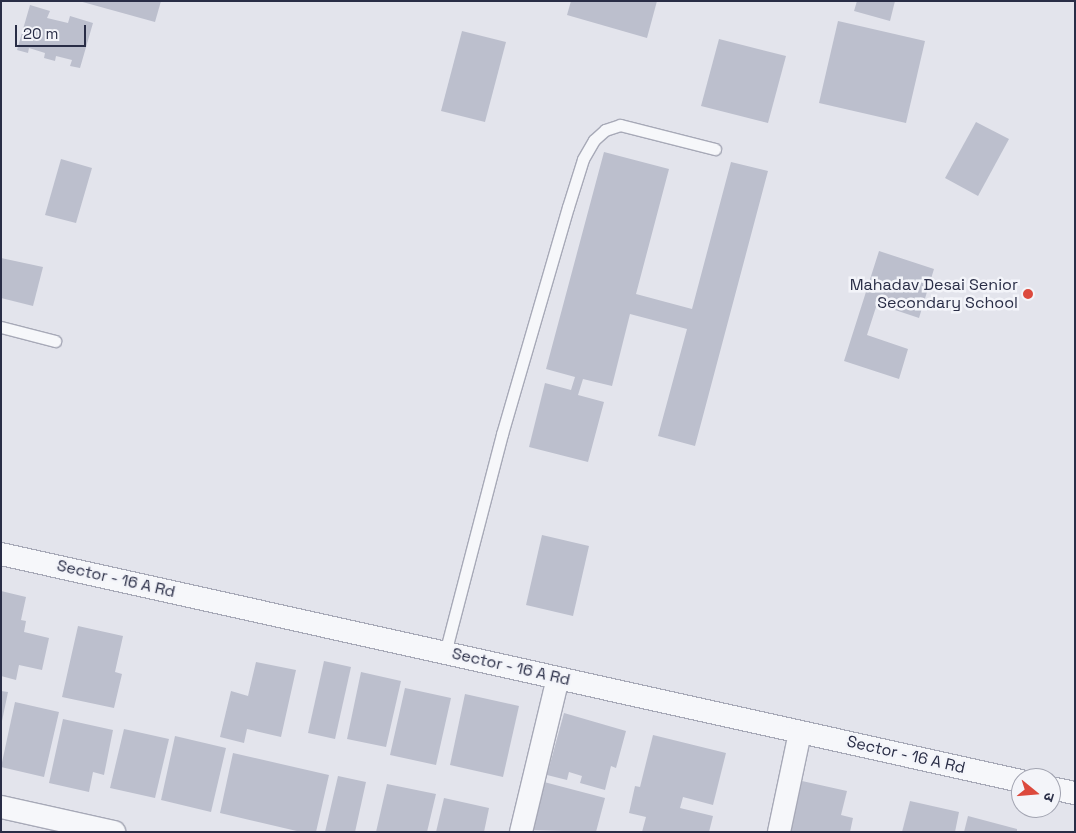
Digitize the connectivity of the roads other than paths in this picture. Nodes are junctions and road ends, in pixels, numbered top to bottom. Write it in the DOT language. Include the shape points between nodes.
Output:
graph roads {
  1 [pos="715,149"];
  2 [pos="1,328"];
  3 [pos="55,341"];
  4 [pos="1,554"];
  5 [pos="445,653"];
  6 [pos="558,678"];
  7 [pos="800,732"];
  8 [pos="1011,779"];
  9 [pos="1061,790"];
  10 [pos="1075,793"];
  11 [pos="1,808"];
  12 [pos="53,825"];
  13 [pos="114,832"];
  14 [pos="521,832"];
  15 [pos="779,832"];
  1 -- 5 [label="lane" via="620,125 605,130 594,140 566,216 498,452"];
  2 -- 3 [label="lane"];
  4 -- 5 [label="street, Sector - 16 A Rd"];
  5 -- 6 [label="street, Sector - 16 A Rd"];
  6 -- 7 [label="street, Sector - 16 A Rd"];
  6 -- 14 [label="street"];
  7 -- 8 [label="street, Sector - 16 A Rd"];
  7 -- 15 [label="street"];
  9 -- 10 [label="street"];
  11 -- 12 [label="street"];
  12 -- 13 [label="street"];
}
